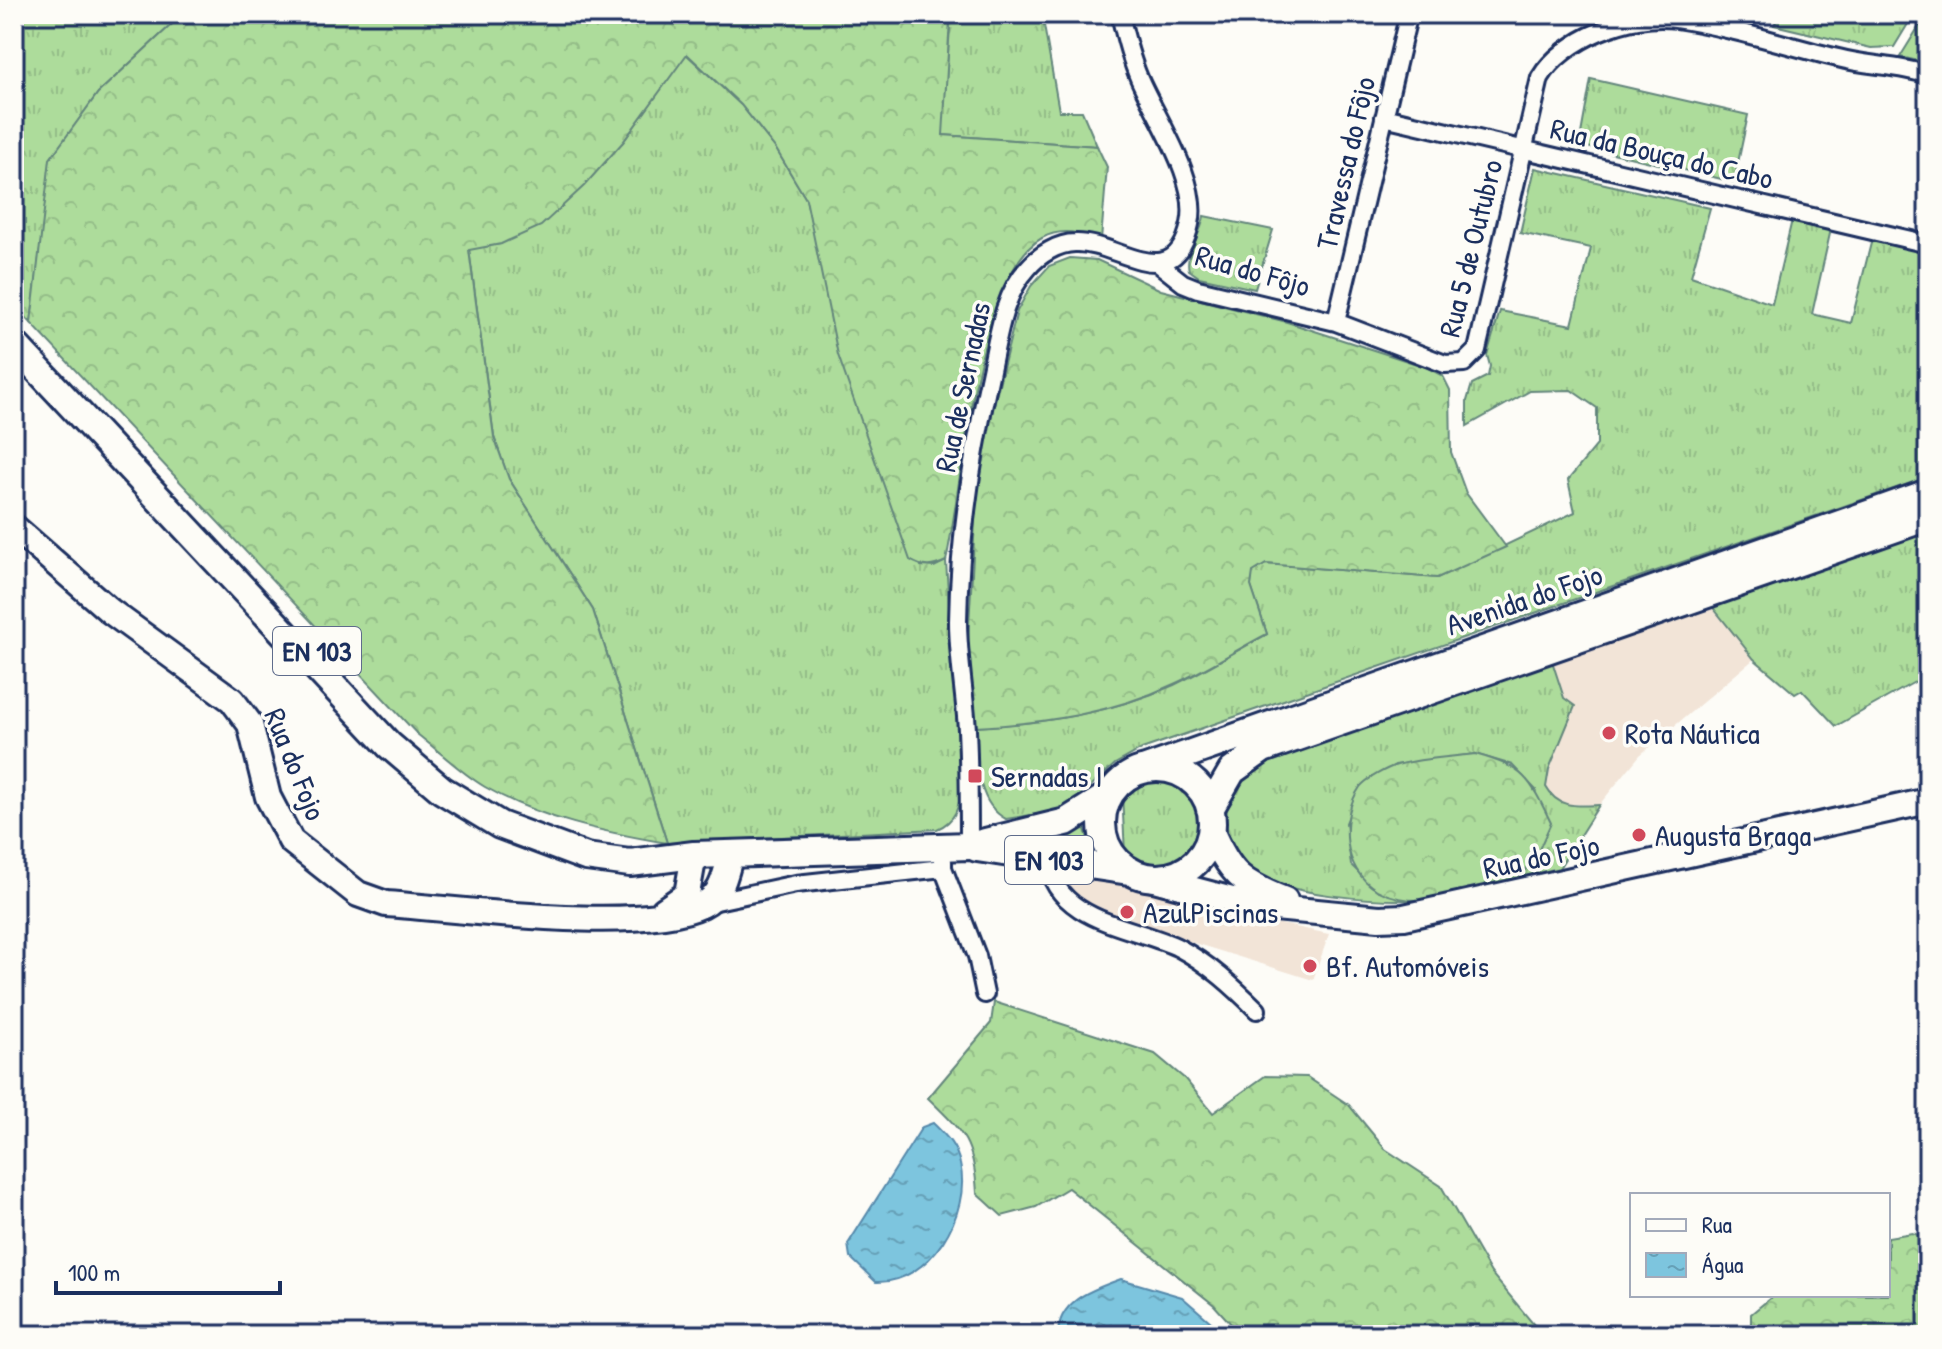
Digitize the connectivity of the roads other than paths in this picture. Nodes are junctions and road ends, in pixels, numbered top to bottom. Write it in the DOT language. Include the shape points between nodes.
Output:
graph roads {
  1 [pos="1120,14"];
  2 [pos="1674,16"];
  3 [pos="1408,17"];
  4 [pos="1928,75"];
  5 [pos="1384,117"];
  6 [pos="1523,150"];
  7 [pos="1928,244"];
  8 [pos="1159,264"];
  9 [pos="1336,322"];
  10 [pos="14,326"];
  11 [pos="14,344"];
  12 [pos="1928,493"];
  13 [pos="1928,517"];
  14 [pos="14,527"];
  15 [pos="1143,770"];
  16 [pos="1109,795"];
  17 [pos="1928,801"];
  18 [pos="1210,820"];
  19 [pos="731,854"];
  20 [pos="952,854"];
  21 [pos="694,855"];
  22 [pos="1047,859"];
  23 [pos="1139,874"];
  24 [pos="702,904"];
  25 [pos="1306,908"];
  26 [pos="659,914"];
  27 [pos="985,994"];
  28 [pos="1257,1010"];
  1 -- 8 [label="street" via="1138,74 1190,196 1190,227 1183,244"];
  2 -- 4 [label="street" via="1850,61"];
  2 -- 6 [label="street" via="1621,25 1555,59 1540,78"];
  3 -- 5 [label="street, Travessa do Fôjo"];
  5 -- 6 [label="street, Rua da Bouça do Cabo"];
  5 -- 9 [label="street, Travessa do Fôjo"];
  6 -- 7 [label="street, Rua da Bouça do Cabo"];
  6 -- 9 [label="street, Rua 5 de Outubro" via="1472,357 1445,364"];
  8 -- 9 [label="street, Rua do Fôjo" via="1198,289"];
  8 -- 20 [label="street, Rua de Sernadas" via="1095,245 1060,246 1028,267 1000,326 972,456 960,577 958,623 967,728"];
  10 -- 21 [label="main road, EN 103" via="384,722 445,776 491,806 547,827 618,845"];
  11 -- 21 [label="main road, EN 103" via="366,722 442,790 500,825 586,857 630,863"];
  12 -- 15 [label="main road, Avenida do Fojo"];
  13 -- 18 [label="main road, Avenida do Fojo" via="1263,749 1232,771"];
  14 -- 26 [label="main road, Rua do Fojo" via="110,611 232,700 250,724 268,797 291,841 358,894 386,904 619,919"];
  15 -- 16 [label="main road, Avenida do Fojo / EN 103"];
  15 -- 18 [label="main road, EN 103" via="1177,772 1203,793"];
  16 -- 20 [label="main road, EN 103" via="1066,822"];
  16 -- 23 [label="main road, EN 103" via="1102,829 1111,852"];
  17 -- 25 [label="main road, Rua do Fojo / EN 103" via="1404,917"];
  18 -- 23 [label="main road, Avenida do Fojo / EN 103" via="1197,861 1183,872 1167,877"];
  18 -- 25 [label="main road, Rua do Fojo / EN 103" via="1223,858 1238,878"];
  19 -- 20 [label="main road, EN 103"];
  19 -- 21 [label="main road, EN 103"];
  19 -- 24 [label="main road" via="721,889"];
  20 -- 22 [label="main road, EN 103"];
  20 -- 24 [label="street"];
  20 -- 27 [label="street"];
  21 -- 26 [label="main road" via="687,894"];
  22 -- 23 [label="main road, EN 103"];
  22 -- 28 [label="street" via="1056,885 1085,911 1115,928 1178,948 1212,969"];
  23 -- 25 [label="main road, Rua do Fojo / EN 103" via="1255,906"];
  24 -- 26 [label="main road, Rua do Fojo"];
}
